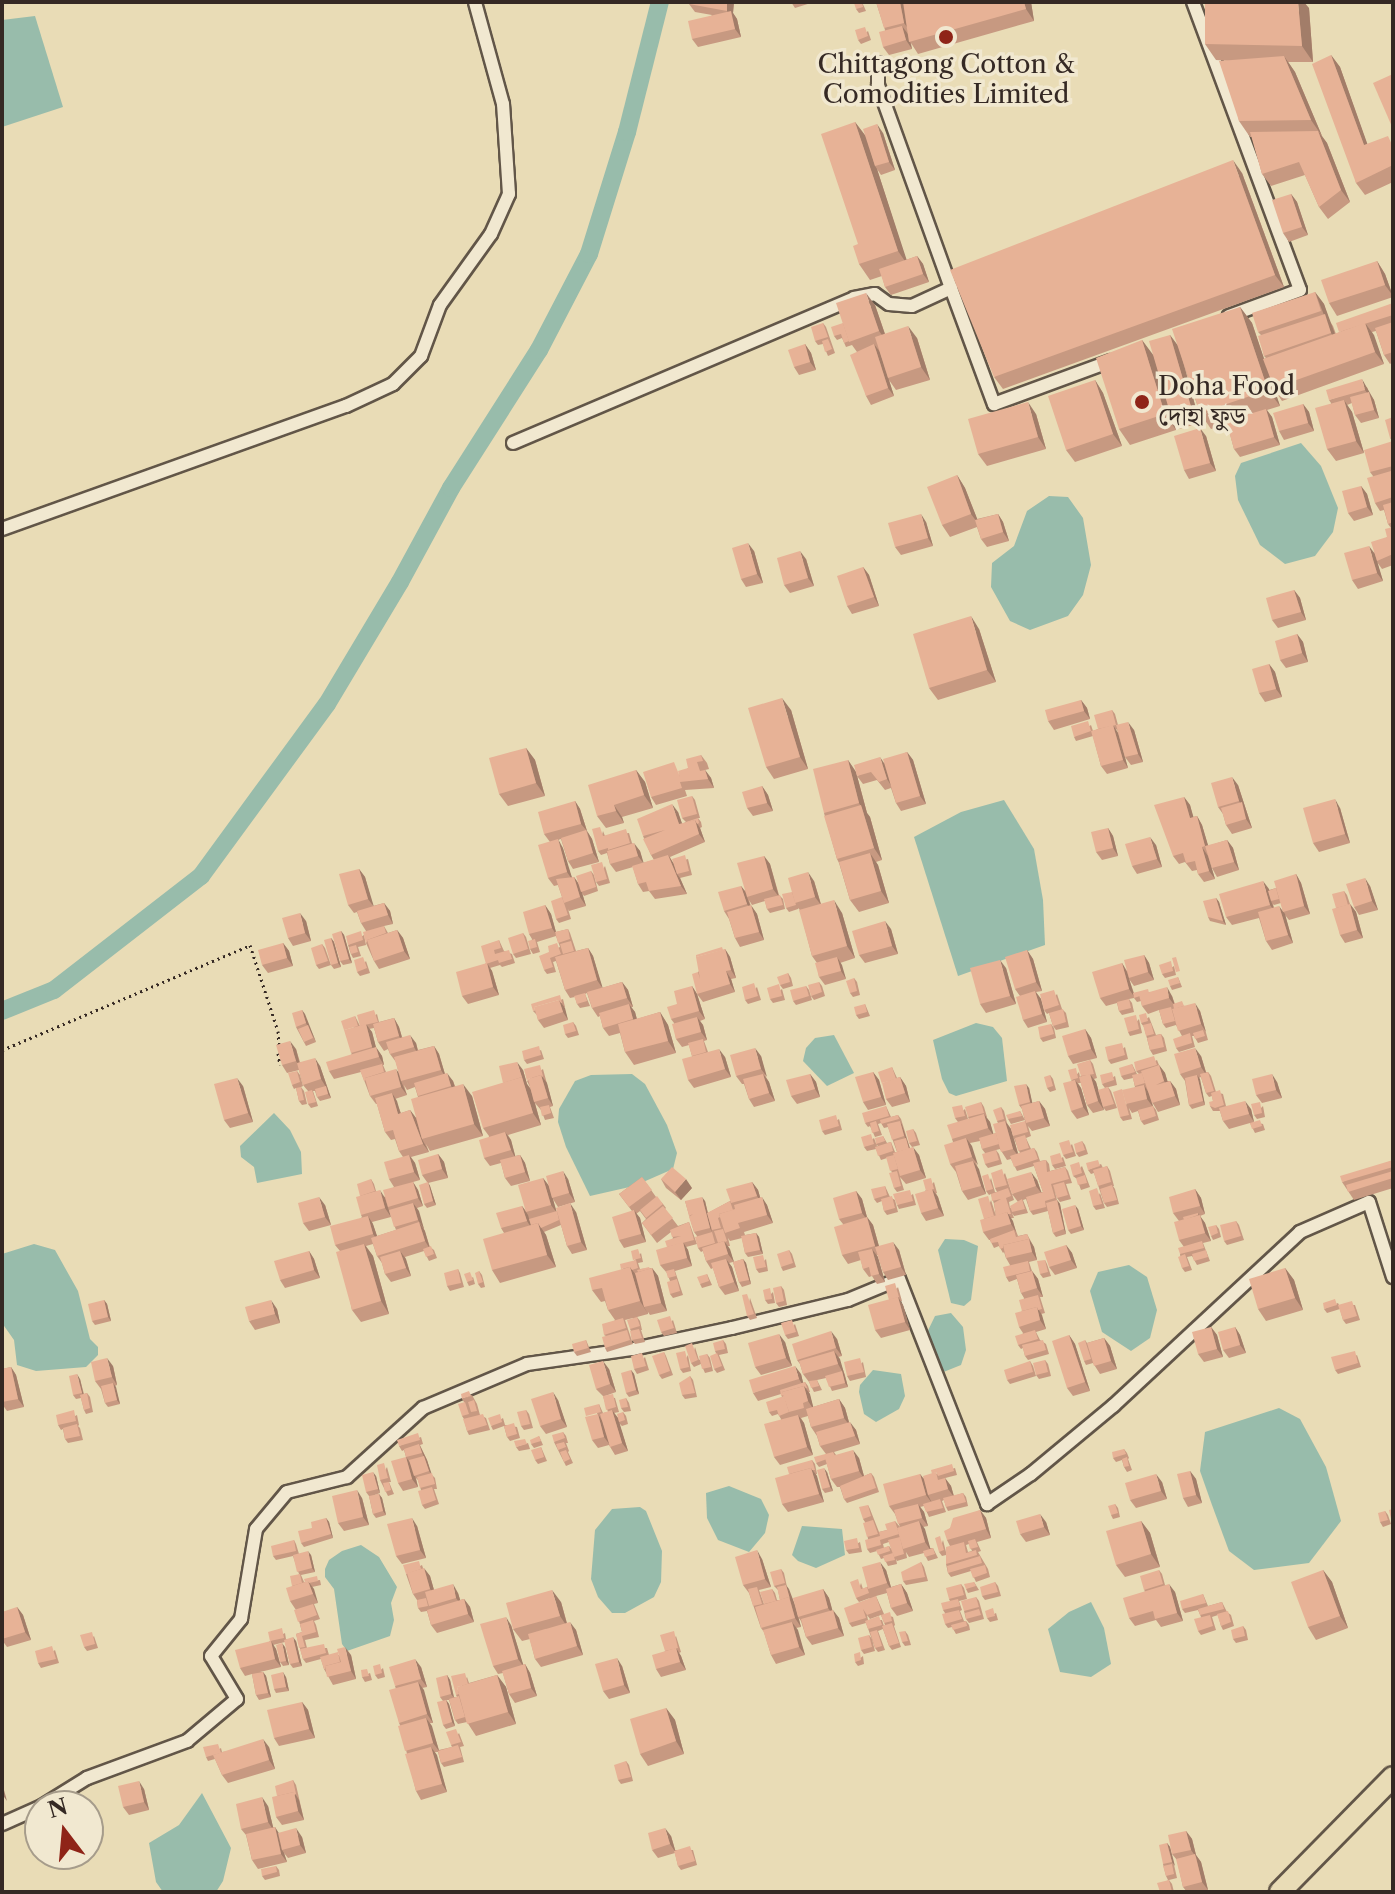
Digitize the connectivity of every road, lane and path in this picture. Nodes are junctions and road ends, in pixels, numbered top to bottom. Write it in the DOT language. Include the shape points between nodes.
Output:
graph roads {
  1 [pos="475,2"];
  2 [pos="1193,2"];
  3 [pos="878,63"];
  4 [pos="951,288"];
  5 [pos="1216,321"];
  6 [pos="1121,357"];
  7 [pos="513,443"];
  8 [pos="2,529"];
  9 [pos="2,1050"];
  10 [pos="280,1065"];
  11 [pos="1393,1277"];
  12 [pos="1393,1777"];
  13 [pos="68,1790"];
  14 [pos="24,1814"];
  15 [pos="2,1824"];
  16 [pos="1280,1892"];
  1 -- 8 [label="street" via="503,104 509,194 491,234 440,305 421,356 393,384 346,406"];
  2 -- 5 [label="street" via="1300,290"];
  3 -- 4 [label="street" via="878,85"];
  4 -- 6 [label="street" via="994,404"];
  4 -- 7 [label="street" via="912,306 889,304 875,294 854,298"];
  9 -- 10 [label="path" via="250,945 278,1031"];
  11 -- 13 [label="street" via="1369,1202 1300,1232 1113,1406 987,1504 899,1279 848,1300 732,1328 527,1364 423,1408 347,1477 287,1492 256,1529 241,1619 211,1656 237,1699 187,1741"];
  12 -- 16 [label="main road"];
  14 -- 15 [label="street"];
}
